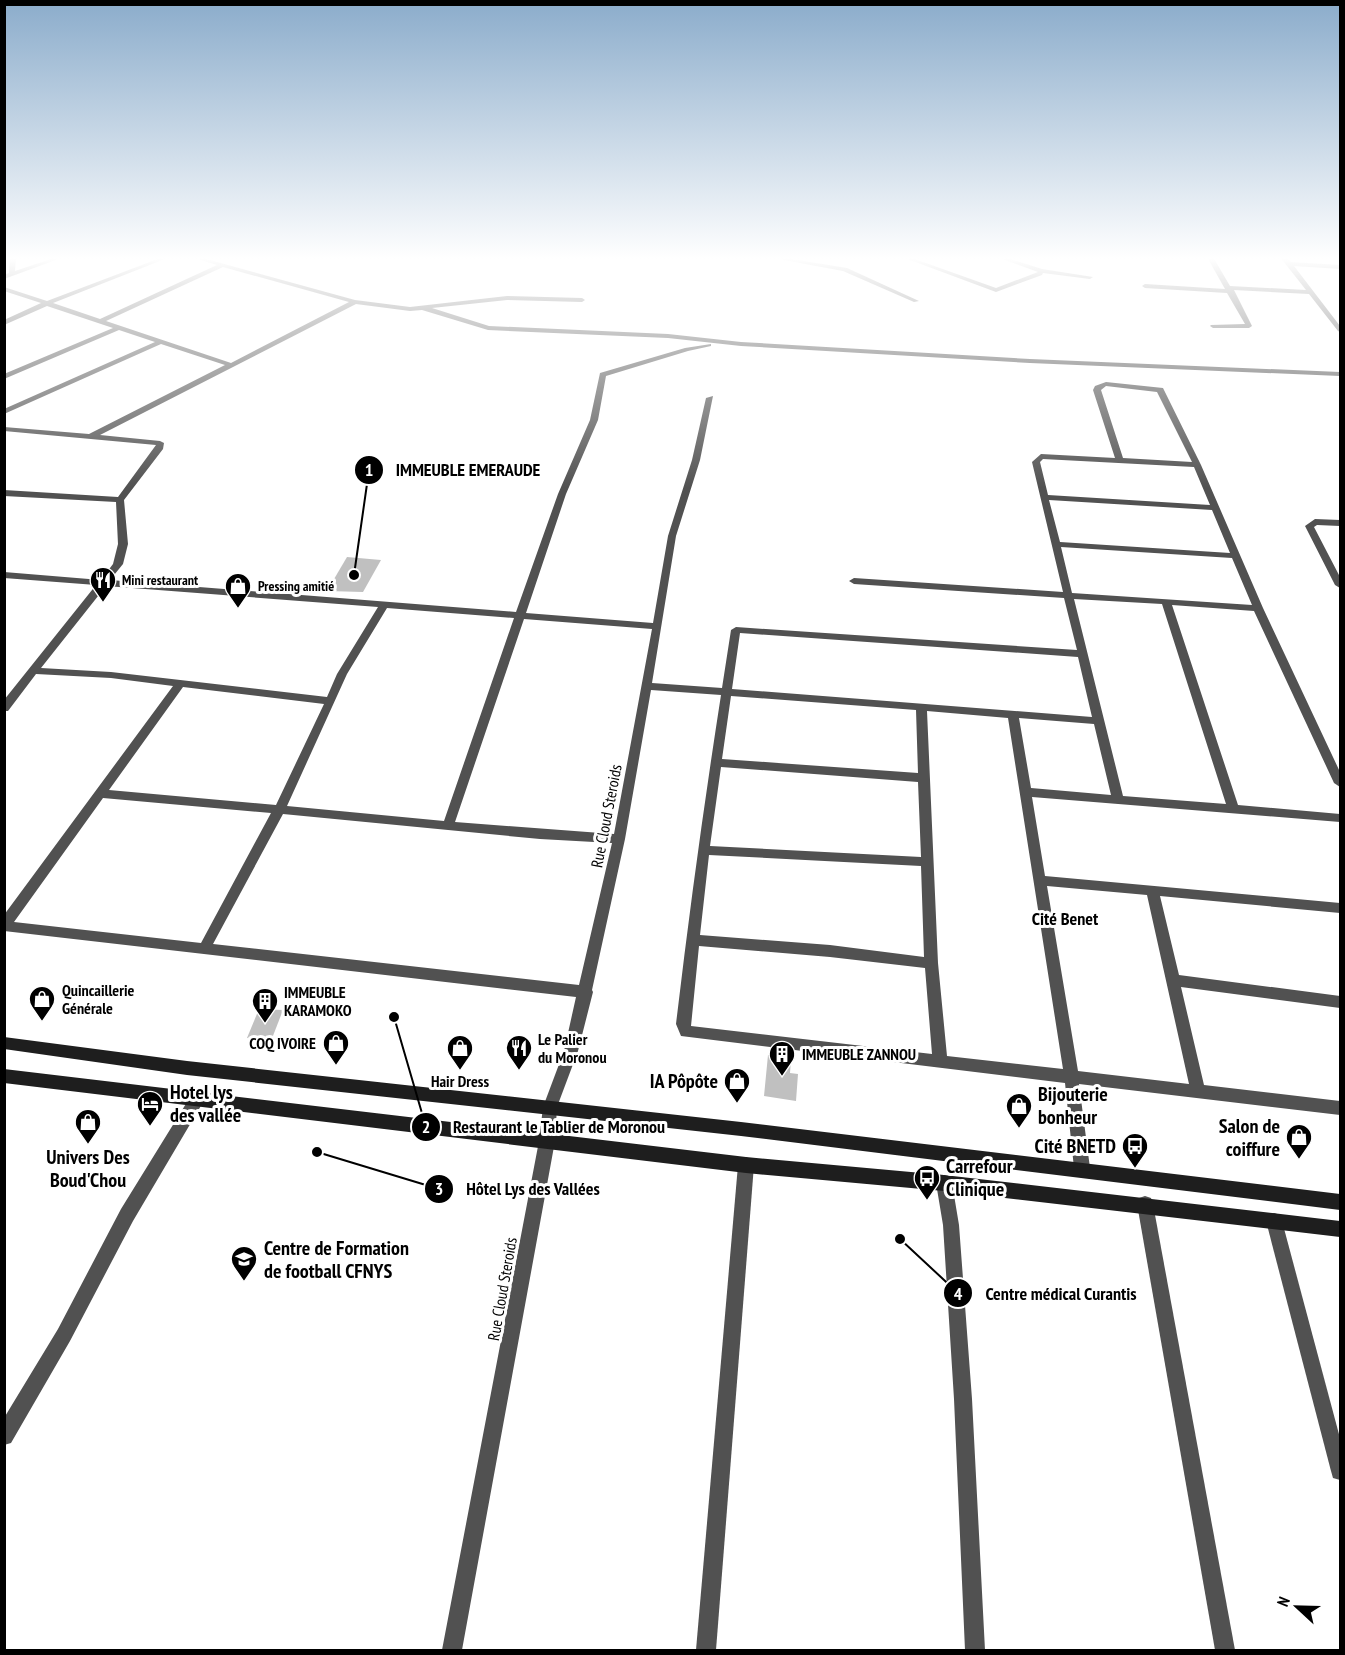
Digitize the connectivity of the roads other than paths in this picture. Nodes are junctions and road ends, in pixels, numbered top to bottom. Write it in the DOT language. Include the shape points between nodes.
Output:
graph roads {
  1 [pos="103,334"];
  2 [pos="137,334"];
  3 [pos="291,334"];
  4 [pos="628,334"];
  5 [pos="160,342"];
  6 [pos="722,343"];
  7 [pos="231,364"];
  8 [pos="1341,374"];
  9 [pos="4,377"];
  10 [pos="710,398"];
  11 [pos="4,412"];
  12 [pos="4,429"];
  13 [pos="92,436"];
  14 [pos="1120,461"];
  15 [pos="1197,465"];
  16 [pos="4,493"];
  17 [pos="1043,497"];
  18 [pos="120,500"];
  19 [pos="1215,508"];
  20 [pos="1341,523"];
  21 [pos="1055,544"];
  22 [pos="1236,556"];
  23 [pos="1336,570"];
  24 [pos="4,575"];
  25 [pos="854,581"];
  26 [pos="105,584"];
  27 [pos="1341,585"];
  28 [pos="1067,594"];
  29 [pos="1166,603"];
  30 [pos="385,604"];
  31 [pos="1258,608"];
  32 [pos="518,616"];
  33 [pos="657,626"];
  34 [pos="1081,654"];
  35 [pos="36,670"];
  36 [pos="180,683"];
  37 [pos="646,686"];
  38 [pos="725,690"];
  39 [pos="331,701"];
  40 [pos="921,707"];
  41 [pos="4,708"];
  42 [pos="1013,715"];
  43 [pos="1099,721"];
  44 [pos="715,762"];
  45 [pos="923,778"];
  46 [pos="1341,783"];
  47 [pos="1025,792"];
  48 [pos="100,793"];
  49 [pos="1118,800"];
  50 [pos="279,810"];
  51 [pos="1234,810"];
  52 [pos="1341,818"];
  53 [pos="448,825"];
  54 [pos="619,839"];
  55 [pos="703,850"];
  56 [pos="927,862"];
  57 [pos="1039,880"];
  58 [pos="1153,892"];
  59 [pos="1341,908"];
  60 [pos="4,926"];
  61 [pos="692,940"];
  62 [pos="204,949"];
  63 [pos="931,963"];
  64 [pos="1173,980"];
  65 [pos="586,992"];
  66 [pos="1341,1002"];
  67 [pos="4,1043"];
  68 [pos="940,1061"];
  69 [pos="4,1076"];
  70 [pos="1071,1076"];
  71 [pos="1198,1091"];
  72 [pos="198,1099"];
  73 [pos="550,1107"];
  74 [pos="1341,1108"];
  75 [pos="547,1141"];
  76 [pos="746,1165"];
  77 [pos="1082,1168"];
  78 [pos="944,1183"];
  79 [pos="1341,1202"];
  80 [pos="1145,1204"];
  81 [pos="1274,1221"];
  82 [pos="1341,1229"];
  83 [pos="4,1436"];
  84 [pos="1341,1472"];
  85 [pos="452,1650"];
  86 [pos="706,1650"];
  87 [pos="975,1650"];
  88 [pos="1225,1650"];
  1 -- 9 [label="street"];
  2 -- 5 [label="street"];
  3 -- 7 [label="street"];
  4 -- 6 [label="street"];
  5 -- 7 [label="street"];
  5 -- 11 [label="street"];
  6 -- 8 [label="street"];
  6 -- 32 [label="street" via="687,349 603,375 594,420 562,494"];
  7 -- 13 [label="street"];
  10 -- 33 [label="street, Rue Cloud Steroids" via="672,536"];
  12 -- 13 [label="street"];
  13 -- 18 [label="street" via="160,443"];
  14 -- 15 [label="street"];
  14 -- 15 [label="street" via="1097,390 1099,386 1160,390"];
  14 -- 17 [label="street" via="1041,456 1036,462"];
  15 -- 19 [label="street"];
  16 -- 18 [label="street"];
  17 -- 19 [label="street"];
  17 -- 21 [label="street"];
  18 -- 26 [label="street" via="123,544 118,564"];
  19 -- 22 [label="street"];
  20 -- 23 [label="street" via="1315,522 1309,526"];
  21 -- 22 [label="street"];
  21 -- 28 [label="street"];
  22 -- 31 [label="street"];
  23 -- 27 [label="street"];
  24 -- 26 [label="street"];
  25 -- 28 [label="street"];
  26 -- 30 [label="street"];
  26 -- 35 [label="street"];
  28 -- 29 [label="street"];
  28 -- 34 [label="street"];
  29 -- 31 [label="street"];
  29 -- 51 [label="street"];
  30 -- 32 [label="street"];
  30 -- 39 [label="street" via="342,674"];
  31 -- 46 [label="street"];
  32 -- 33 [label="street"];
  32 -- 53 [label="street"];
  33 -- 37 [label="street, Rue Cloud Steroids"];
  34 -- 38 [label="street" via="740,629 734,634"];
  34 -- 43 [label="street"];
  35 -- 36 [label="street"];
  35 -- 41 [label="street"];
  36 -- 39 [label="street"];
  36 -- 48 [label="street"];
  37 -- 38 [label="street"];
  37 -- 54 [label="street, Rue Cloud Steroids"];
  38 -- 40 [label="street"];
  38 -- 44 [label="street"];
  39 -- 50 [label="street"];
  40 -- 42 [label="street"];
  40 -- 45 [label="street"];
  42 -- 43 [label="street"];
  42 -- 47 [label="street"];
  43 -- 49 [label="street"];
  44 -- 45 [label="street"];
  44 -- 55 [label="street"];
  45 -- 56 [label="street"];
  47 -- 49 [label="street"];
  47 -- 57 [label="street"];
  48 -- 50 [label="street"];
  48 -- 60 [label="street"];
  49 -- 51 [label="street"];
  50 -- 53 [label="street"];
  50 -- 62 [label="street"];
  51 -- 52 [label="street"];
  53 -- 54 [label="street"];
  54 -- 65 [label="street, Rue Cloud Steroids"];
  55 -- 56 [label="street"];
  55 -- 61 [label="street"];
  56 -- 63 [label="street"];
  57 -- 58 [label="street"];
  57 -- 70 [label="street"];
  58 -- 59 [label="street"];
  58 -- 64 [label="street"];
  60 -- 62 [label="street"];
  61 -- 63 [label="street"];
  61 -- 68 [label="street" via="683,1024 686,1032"];
  62 -- 65 [label="street"];
  63 -- 68 [label="street"];
  64 -- 66 [label="street"];
  64 -- 71 [label="street"];
  65 -- 73 [label="street, Rue Cloud Steroids" via="571,1051"];
  67 -- 73 [label="main road" via="186,1068"];
  68 -- 70 [label="street"];
  69 -- 72 [label="main road"];
  70 -- 71 [label="street"];
  70 -- 77 [label="street"];
  71 -- 74 [label="street"];
  72 -- 75 [label="main road"];
  72 -- 83 [label="street" via="127,1215 69,1326"];
  73 -- 75 [label="street, Rue Cloud Steroids"];
  73 -- 77 [label="main road"];
  75 -- 76 [label="main road"];
  75 -- 85 [label="street, Rue Cloud Steroids"];
  76 -- 78 [label="main road"];
  76 -- 86 [label="street"];
  77 -- 79 [label="main road"];
  78 -- 80 [label="main road"];
  78 -- 87 [label="street" via="951,1225 963,1399"];
  80 -- 81 [label="main road"];
  80 -- 88 [label="street"];
  81 -- 82 [label="main road"];
  81 -- 84 [label="street"];
}
